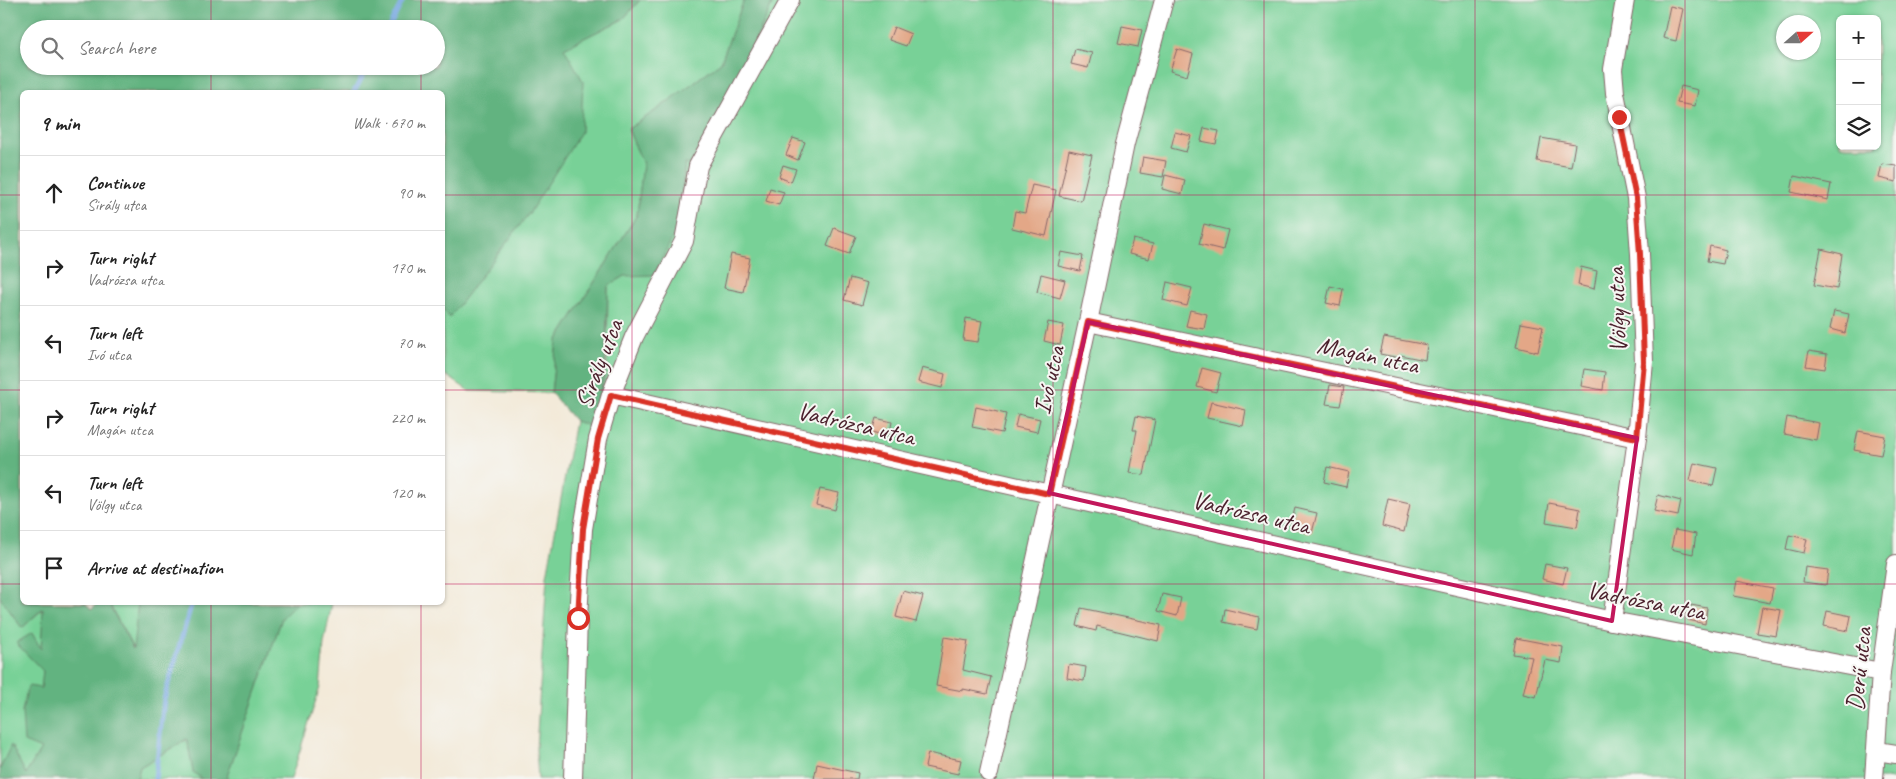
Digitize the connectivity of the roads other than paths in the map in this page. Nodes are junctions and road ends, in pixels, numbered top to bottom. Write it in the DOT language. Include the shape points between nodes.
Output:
graph roads {
  1 [pos="790,0"];
  2 [pos="1164,0"];
  3 [pos="1625,0"];
  4 [pos="1088,322"];
  5 [pos="611,395"];
  6 [pos="1637,438"];
  7 [pos="1049,494"];
  8 [pos="1896,564"];
  9 [pos="1612,620"];
  10 [pos="1881,672"];
  11 [pos="1877,751"];
  12 [pos="1896,754"];
  13 [pos="988,774"];
  14 [pos="573,779"];
  15 [pos="1874,779"];
  1 -- 5 [label="street, Sirály utca" via="698,166 684,241 634,337"];
  2 -- 4 [label="street, Ivó utca" via="1125,144"];
  3 -- 6 [label="street, Völgy utca" via="1613,69 1636,198 1640,254 1644,362"];
  4 -- 6 [label="street, Magán utca"];
  4 -- 7 [label="street, Ivó utca"];
  5 -- 7 [label="street, Vadrózsa utca"];
  5 -- 14 [label="street, Sirály utca" via="598,439 583,529"];
  6 -- 9 [label="street, Völgy utca"];
  7 -- 9 [label="street, Vadrózsa utca"];
  7 -- 13 [label="street, Ivó utca"];
  8 -- 10 [label="street, Derű utca"];
  9 -- 10 [label="street, Vadrózsa utca"];
  10 -- 11 [label="street, Derű utca"];
  11 -- 12 [label="street"];
  11 -- 15 [label="street, Derű utca"];
}
